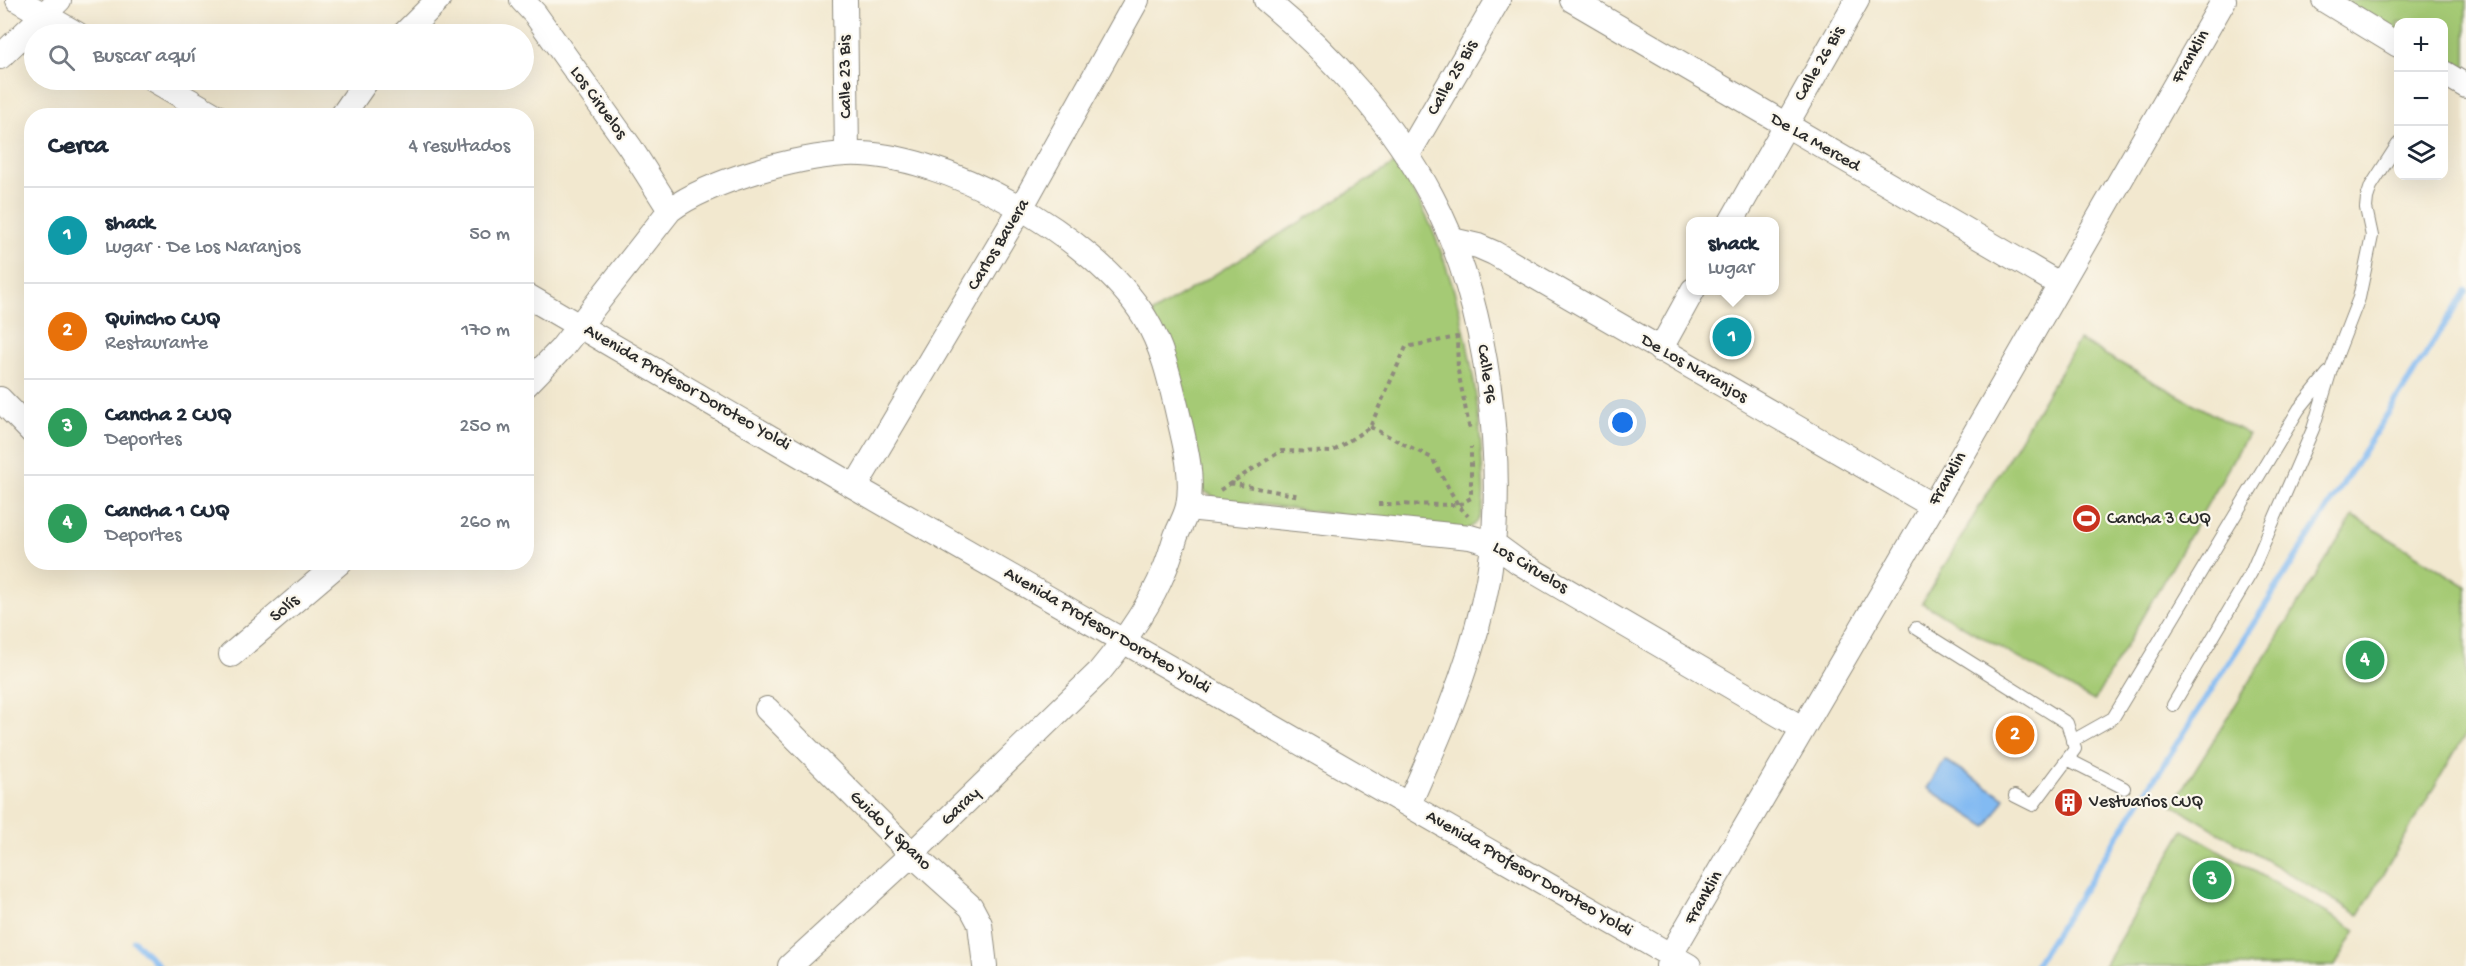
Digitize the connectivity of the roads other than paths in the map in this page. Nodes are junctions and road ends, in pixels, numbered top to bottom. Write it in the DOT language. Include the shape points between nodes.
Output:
graph roads {
  1 [pos="18,0"];
  2 [pos="438,0"];
  3 [pos="522,0"];
  4 [pos="845,0"];
  5 [pos="1137,0"];
  6 [pos="1266,0"];
  7 [pos="1498,0"];
  8 [pos="1572,0"];
  9 [pos="1857,0"];
  10 [pos="2224,0"];
  11 [pos="2324,0"];
  12 [pos="52,8"];
  13 [pos="35,24"];
  14 [pos="67,24"];
  15 [pos="414,24"];
  16 [pos="24,34"];
  17 [pos="2394,43"];
  18 [pos="0,57"];
  19 [pos="2448,75"];
  20 [pos="2466,86"];
  21 [pos="171,90"];
  22 [pos="360,90"];
  23 [pos="202,108"];
  24 [pos="348,108"];
  25 [pos="1784,126"];
  26 [pos="2394,150"];
  27 [pos="847,154"];
  28 [pos="1407,156"];
  29 [pos="1021,208"];
  30 [pos="670,210"];
  31 [pos="1734,217"];
  32 [pos="1452,240"];
  33 [pos="2059,284"];
  34 [pos="1691,295"];
  35 [pos="534,299"];
  36 [pos="578,324"];
  37 [pos="1660,350"];
  38 [pos="2331,370"];
  39 [pos="534,378"];
  40 [pos="0,399"];
  41 [pos="24,424"];
  42 [pos="855,487"];
  43 [pos="1933,506"];
  44 [pos="1194,508"];
  45 [pos="1494,544"];
  46 [pos="331,570"];
  47 [pos="1916,628"];
  48 [pos="1125,641"];
  49 [pos="231,655"];
  50 [pos="2173,705"];
  51 [pos="766,709"];
  52 [pos="1802,728"];
  53 [pos="2072,741"];
  54 [pos="2069,760"];
  55 [pos="2124,788"];
  56 [pos="2015,796"];
  57 [pos="1408,804"];
  58 [pos="912,854"];
  59 [pos="1676,962"];
  60 [pos="790,966"];
  61 [pos="985,966"];
  1 -- 12 [label="street"];
  2 -- 15 [label="street"];
  3 -- 30 [label="street, Los Ciruelos" via="630,147"];
  4 -- 27 [label="street, Calle 23 Bis"];
  5 -- 29 [label="street, Carlos Bavera"];
  6 -- 28 [label="street, Calle 96" via="1356,89"];
  7 -- 28 [label="street, Calle 25 Bis"];
  8 -- 25 [label="street, De La Merced"];
  9 -- 25 [label="street, Calle 26 Bis"];
  10 -- 33 [label="street, Franklin"];
  11 -- 17 [label="street"];
  12 -- 13 [label="street"];
  12 -- 14 [label="street"];
  16 -- 18 [label="street"];
  19 -- 20 [label="street"];
  21 -- 23 [label="street"];
  22 -- 24 [label="street"];
  25 -- 31 [label="street, Calle 26 Bis"];
  25 -- 33 [label="street, De La Merced"];
  26 -- 38 [label="lane" via="2367,198 2372,236 2359,298"];
  27 -- 29 [label="street, Garay" via="910,163 950,174"];
  27 -- 30 [label="street, Garay" via="751,173"];
  28 -- 32 [label="street, Calle 96"];
  29 -- 42 [label="street, Carlos Bavera"];
  29 -- 44 [label="street, Garay" via="1105,270 1145,318 1171,386"];
  30 -- 36 [label="street"];
  32 -- 37 [label="street, De Los Naranjos" via="1494,253"];
  32 -- 45 [label="street, Calle 96" via="1473,304 1490,387 1495,458"];
  33 -- 43 [label="street, Franklin"];
  34 -- 37 [label="street"];
  35 -- 36 [label="street, Avenida Profesor Doroteo Yoldi"];
  36 -- 39 [label="street"];
  36 -- 42 [label="street, Avenida Profesor Doroteo Yoldi"];
  37 -- 43 [label="street, De Los Naranjos"];
  38 -- 50 [label="lane" via="2313,429 2251,573"];
  38 -- 53 [label="lane" via="2299,408 2113,718"];
  40 -- 41 [label="street"];
  42 -- 48 [label="street, Avenida Profesor Doroteo Yoldi"];
  43 -- 52 [label="street, Franklin"];
  44 -- 45 [label="street, Los Ciruelos" via="1470,537"];
  44 -- 48 [label="street, Garay" via="1164,573"];
  45 -- 52 [label="street, Los Ciruelos"];
  45 -- 57 [label="street, Calle 96" via="1483,603 1461,681"];
  46 -- 49 [label="street, Solís"];
  47 -- 53 [label="lane" via="2067,723"];
  48 -- 57 [label="street, Avenida Profesor Doroteo Yoldi"];
  48 -- 58 [label="street, Garay" via="1099,672"];
  51 -- 58 [label="street, Guido y Spano"];
  52 -- 59 [label="street, Franklin"];
  53 -- 54 [label="lane" via="2075,749"];
  54 -- 55 [label="lane"];
  54 -- 56 [label="lane" via="2033,805"];
  57 -- 59 [label="street, Avenida Profesor Doroteo Yoldi"];
  58 -- 60 [label="street, Garay"];
  58 -- 61 [label="street, Guido y Spano" via="971,907 980,924"];
}
